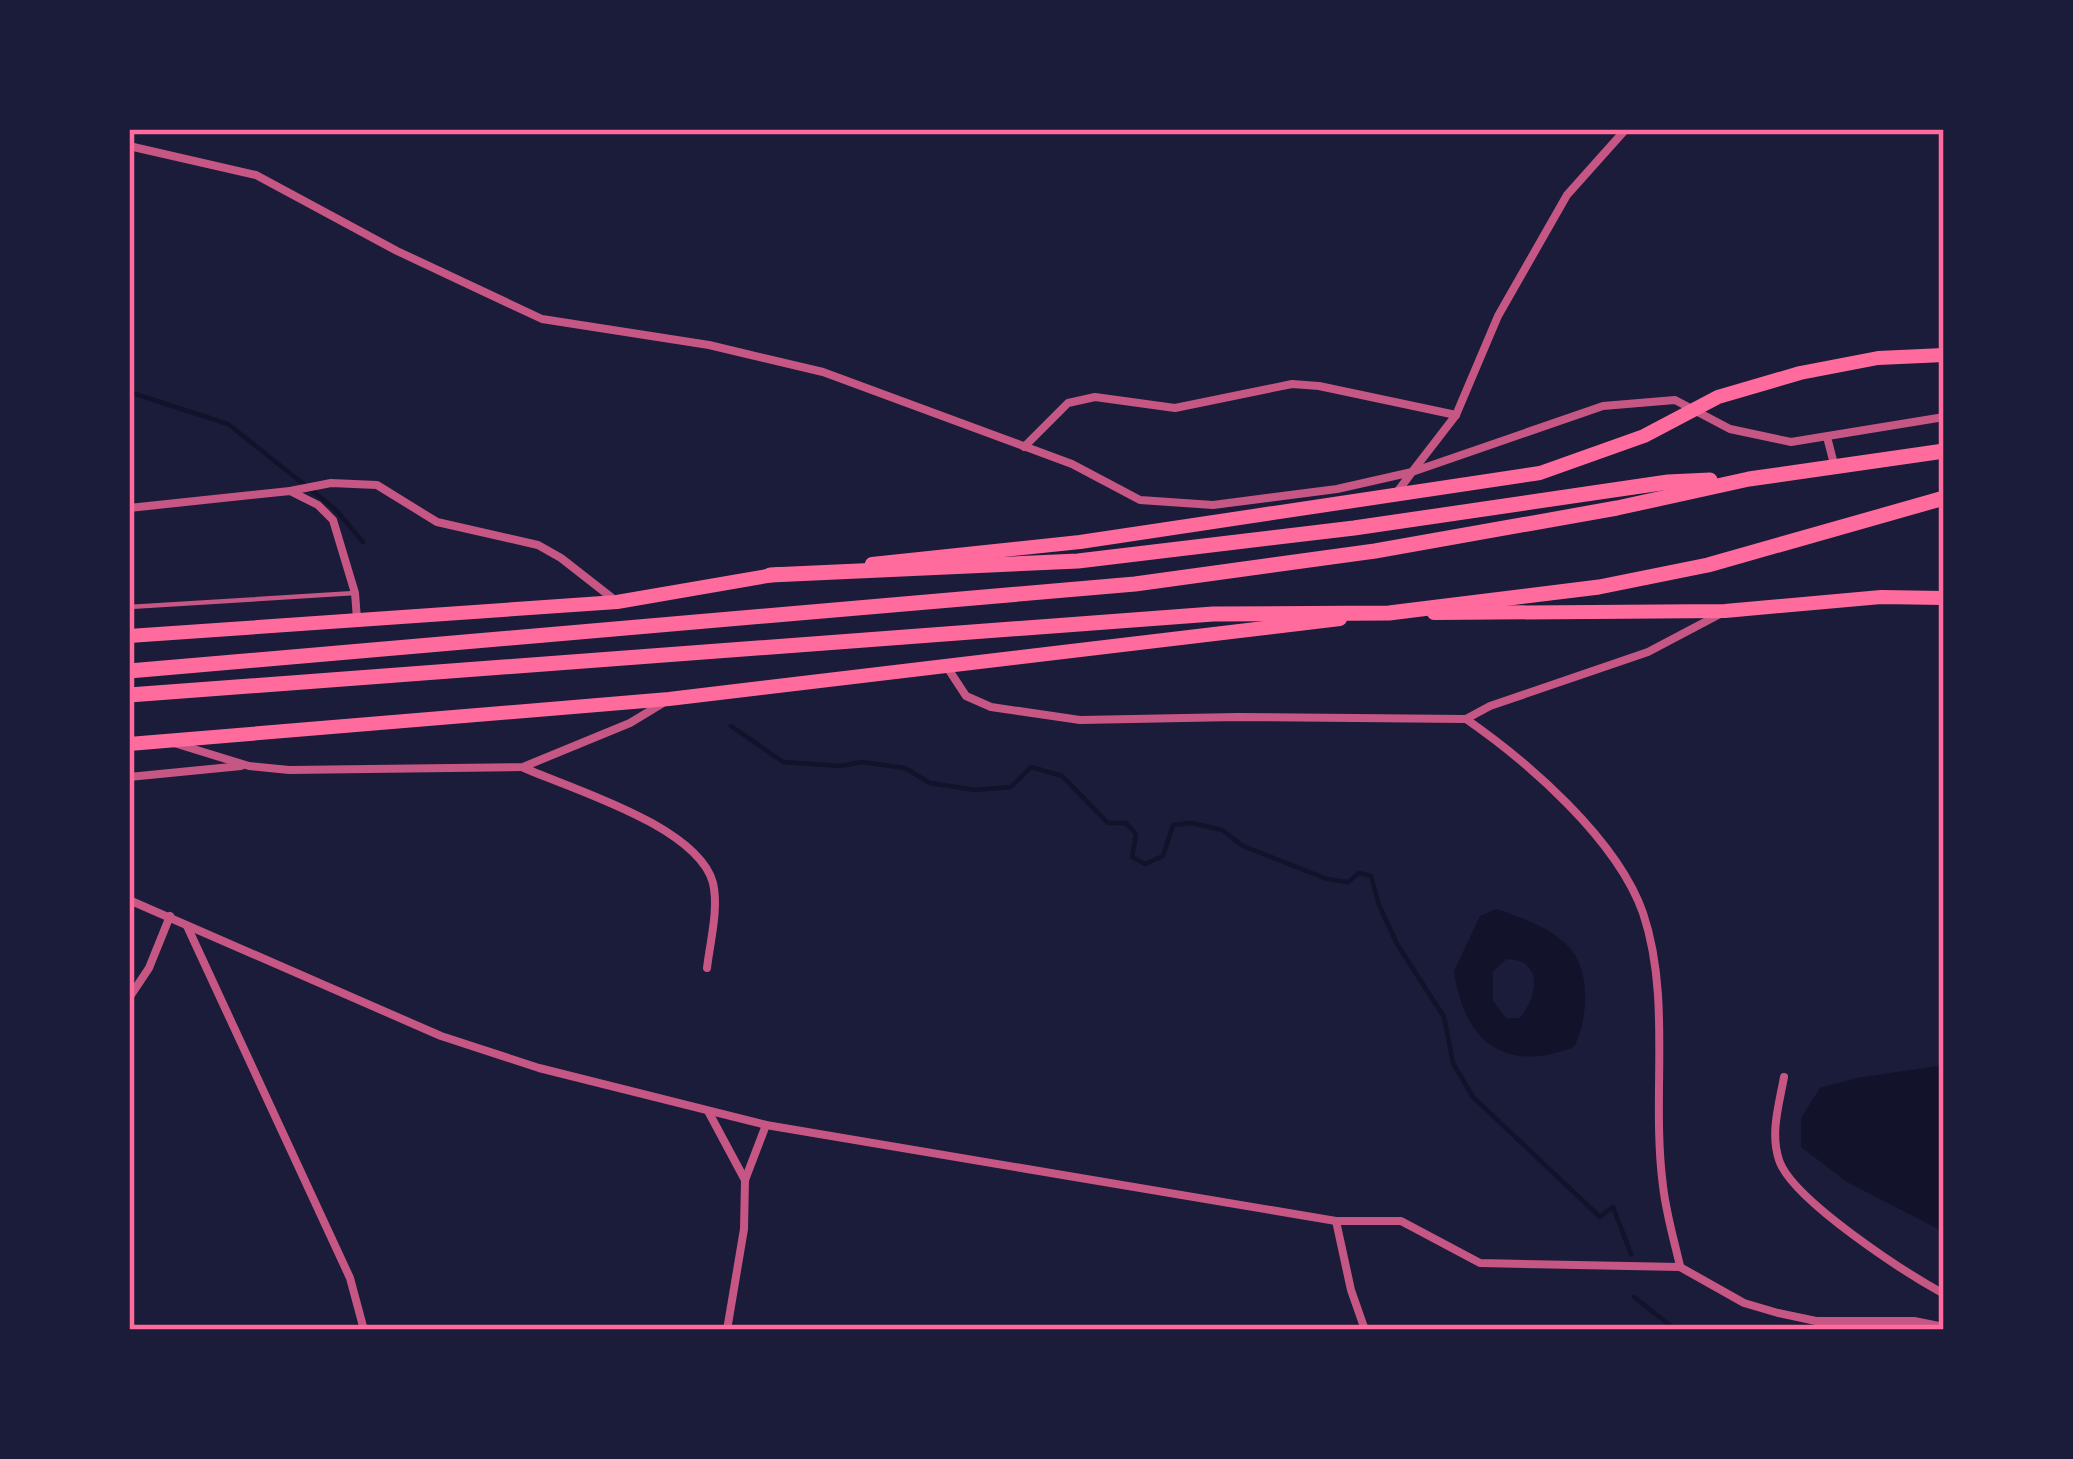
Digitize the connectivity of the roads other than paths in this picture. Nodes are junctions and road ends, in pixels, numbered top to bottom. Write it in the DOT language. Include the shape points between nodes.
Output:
graph roads {
  1 [pos="1626,129"];
  2 [pos="129,146"];
  3 [pos="1944,355"];
  4 [pos="1456,415"];
  5 [pos="1944,417"];
  6 [pos="1828,437"];
  7 [pos="1024,446"];
  8 [pos="1944,451"];
  9 [pos="1834,466"];
  10 [pos="1412,472"];
  11 [pos="1749,479"];
  12 [pos="290,491"];
  13 [pos="1394,496"];
  14 [pos="1944,498"];
  15 [pos="129,508"];
  16 [pos="770,575"];
  17 [pos="355,593"];
  18 [pos="1944,598"];
  19 [pos="617,602"];
  20 [pos="129,607"];
  21 [pos="1725,611"];
  22 [pos="1388,613"];
  23 [pos="357,621"];
  24 [pos="129,637"];
  25 [pos="946,666"];
  26 [pos="129,671"];
  27 [pos="129,695"];
  28 [pos="669,699"];
  29 [pos="1466,719"];
  30 [pos="167,741"];
  31 [pos="129,744"];
  32 [pos="249,766"];
  33 [pos="523,767"];
  34 [pos="129,777"];
  35 [pos="129,900"];
  36 [pos="170,916"];
  37 [pos="187,924"];
  38 [pos="707,968"];
  39 [pos="129,998"];
  40 [pos="1784,1078"];
  41 [pos="707,1110"];
  42 [pos="766,1125"];
  43 [pos="745,1180"];
  44 [pos="1336,1221"];
  45 [pos="1680,1267"];
  46 [pos="1944,1294"];
  47 [pos="1944,1327"];
  48 [pos="364,1330"];
  49 [pos="727,1330"];
  50 [pos="1365,1330"];
  1 -- 4 [label="street" via="1568,195 1498,316"];
  2 -- 7 [label="street" via="256,175 542,319 823,372"];
  3 -- 13 [label="main road" via="1800,373 1718,397 1644,436 1540,473"];
  4 -- 7 [label="street" via="1319,386 1175,408 1095,397 1067,404"];
  4 -- 10 [label="street"];
  5 -- 6 [label="street"];
  6 -- 9 [label="street"];
  6 -- 10 [label="street" via="1792,442 1730,429 1675,400 1603,406"];
  7 -- 10 [label="street" via="1139,500 1213,506"];
  8 -- 9 [label="highway"];
  9 -- 11 [label="highway"];
  10 -- 13 [label="street"];
  11 -- 16 [label="highway" via="1668,482 1078,561"];
  11 -- 26 [label="highway" via="1375,551 1135,584"];
  12 -- 15 [label="street"];
  12 -- 17 [label="street" via="333,520"];
  12 -- 19 [label="street" via="377,485 437,522 538,545"];
  13 -- 16 [label="main road" via="1079,542"];
  14 -- 22 [label="highway" via="1708,565"];
  16 -- 19 [label="main road"];
  17 -- 20 [label="lane"];
  17 -- 23 [label="street"];
  18 -- 21 [label="main road"];
  19 -- 23 [label="main road"];
  21 -- 22 [label="main road"];
  21 -- 29 [label="street" via="1648,652"];
  22 -- 25 [label="main road"];
  22 -- 27 [label="highway" via="1213,614"];
  23 -- 24 [label="main road"];
  25 -- 28 [label="main road"];
  25 -- 29 [label="street" via="966,696 991,707 1080,720"];
  28 -- 30 [label="main road"];
  28 -- 33 [label="street"];
  29 -- 45 [label="street" via="1562,798 1606,849 1642,910 1655,969 1663,1185"];
  30 -- 31 [label="main road"];
  30 -- 32 [label="street"];
  32 -- 33 [label="street"];
  32 -- 34 [label="street"];
  33 -- 38 [label="street" via="670,832 697,854 714,898"];
  35 -- 36 [label="street"];
  36 -- 37 [label="street"];
  36 -- 39 [label="street"];
  37 -- 41 [label="street" via="485,1053"];
  37 -- 48 [label="street" via="350,1278"];
  40 -- 46 [label="street" via="1773,1134 1780,1165 1861,1240"];
  41 -- 42 [label="street"];
  41 -- 43 [label="street"];
  42 -- 43 [label="street"];
  42 -- 44 [label="street"];
  43 -- 49 [label="street"];
  44 -- 45 [label="street" via="1401,1221 1480,1263"];
  44 -- 50 [label="street"];
  45 -- 47 [label="street" via="1778,1313"];
}
